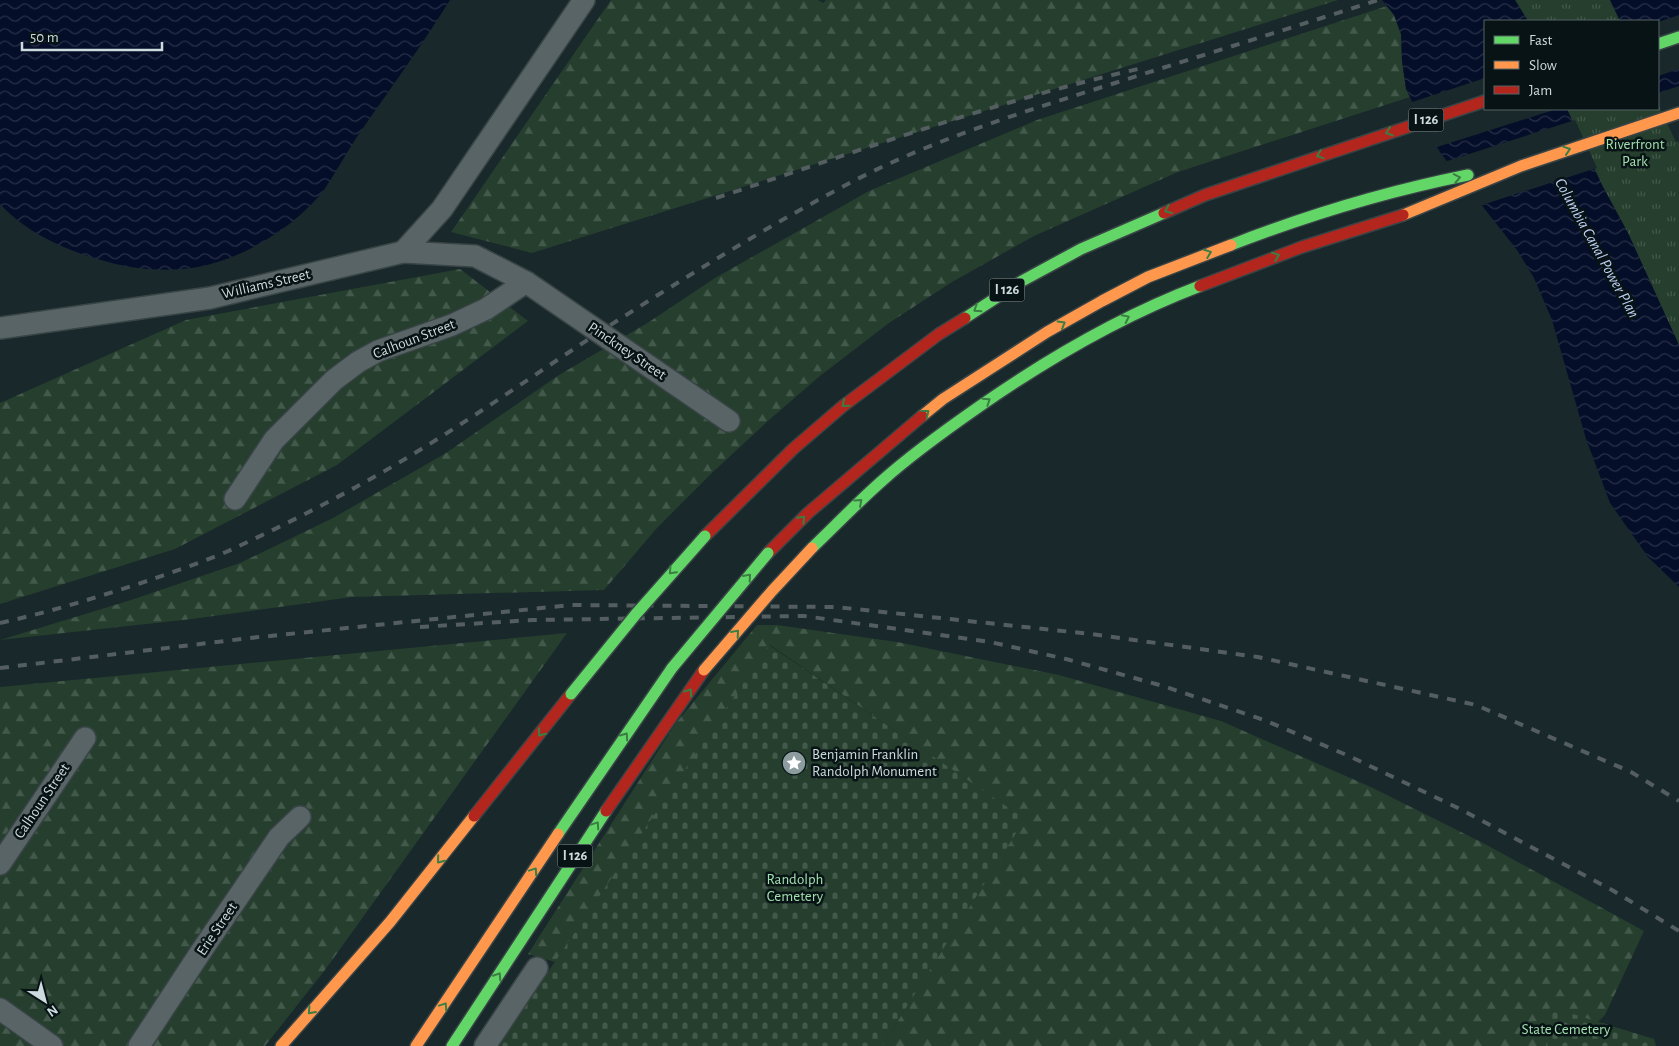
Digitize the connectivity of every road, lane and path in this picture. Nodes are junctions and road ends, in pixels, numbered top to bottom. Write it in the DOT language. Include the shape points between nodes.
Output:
graph roads {
  1 [pos="584,0"];
  2 [pos="1679,37"];
  3 [pos="1659,44"];
  4 [pos="1484,101"];
  5 [pos="1679,113"];
  6 [pos="1521,166"];
  7 [pos="403,252"];
  8 [pos="526,282"];
  9 [pos="0,328"];
  10 [pos="729,421"];
  11 [pos="236,499"];
  12 [pos="84,738"];
  13 [pos="300,817"];
  14 [pos="0,864"];
  15 [pos="390,922"];
  16 [pos="537,968"];
  17 [pos="0,1008"];
  18 [pos="317,1023"];
  19 [pos="52,1046"];
  20 [pos="139,1046"];
  21 [pos="281,1046"];
  22 [pos="416,1046"];
  23 [pos="452,1046"];
  24 [pos="485,1046"];
  1 -- 7 [label="street" via="442,209"];
  2 -- 3 [label="highway"];
  4 -- 15 [label="highway, I 126, one-way, bridge" via="1169,209 1081,249 938,334 843,406 793,449 705,536 632,618"];
  6 -- 5 [label="highway, I 126, one-way"];
  22 -- 6 [label="highway, one-way, bridge" via="672,668 768,554 808,513 900,433 943,399 1047,332 1148,277 1262,232 1409,186"];
  23 -- 6 [label="highway, I 126, one-way, bridge" via="566,870 704,670 812,548 919,450 1032,370 1161,301 1302,247 1417,210"];
  7 -- 8 [label="street, Williams Street" via="475,256"];
  7 -- 9 [label="street, Williams Street" via="210,298"];
  8 -- 10 [label="street, Pinckney Street"];
  8 -- 11 [label="street, Calhoun Street" via="486,309 452,325 378,351 358,362 334,380 274,440"];
  12 -- 14 [label="street, Calhoun Street"];
  13 -- 20 [label="street, Erie Street" via="279,837"];
  15 -- 18 [label="highway, I 126"];
  15 -- 21 [label="highway, one-way"];
  16 -- 24 [label="street"];
  17 -- 19 [label="street"];
}
